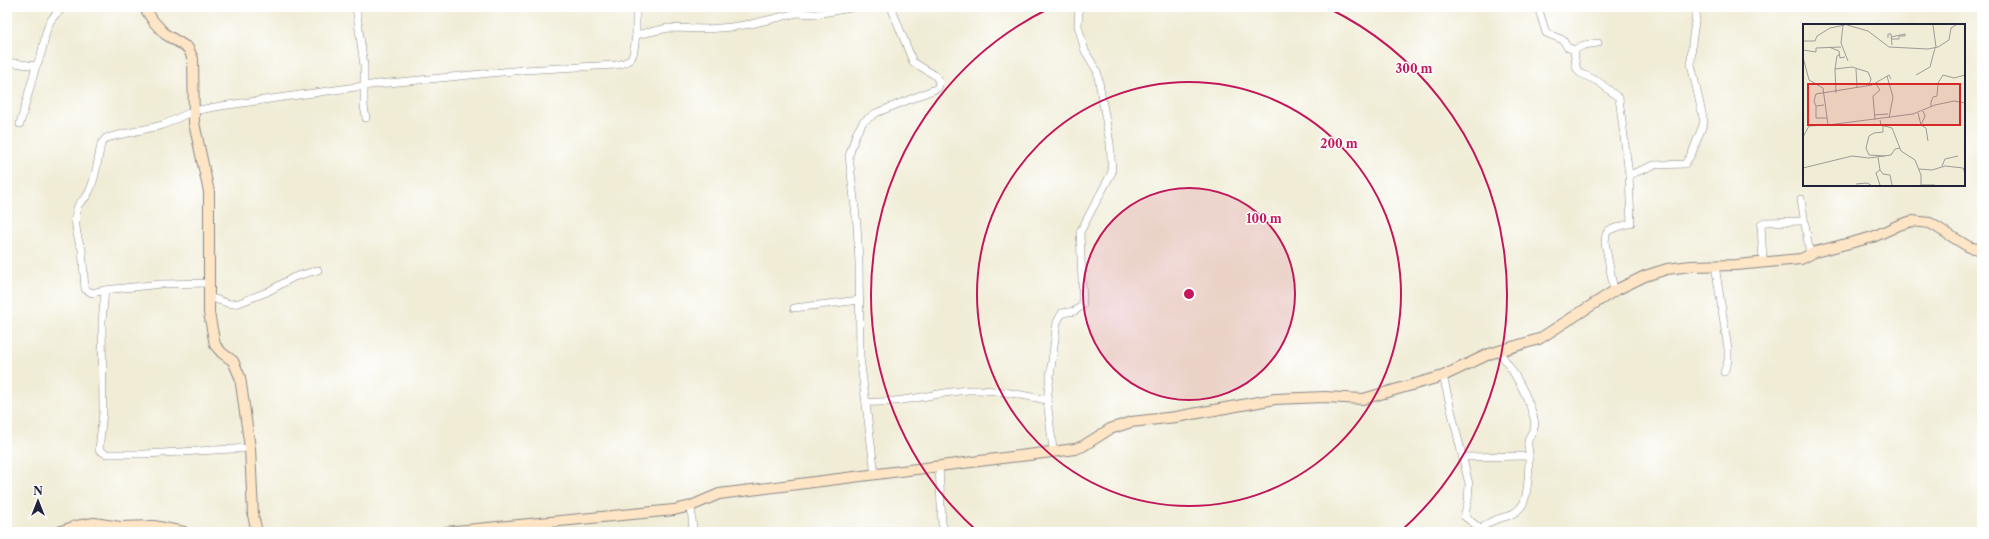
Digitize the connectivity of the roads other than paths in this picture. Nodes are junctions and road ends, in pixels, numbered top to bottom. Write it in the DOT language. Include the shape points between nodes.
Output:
graph roads {
  1 [pos="65,7"];
  2 [pos="144,7"];
  3 [pos="356,7"];
  4 [pos="636,7"];
  5 [pos="856,7"];
  6 [pos="891,7"];
  7 [pos="1079,7"];
  8 [pos="1538,7"];
  9 [pos="1697,7"];
  10 [pos="797,10"];
  11 [pos="636,35"];
  12 [pos="1598,43"];
  13 [pos="1574,50"];
  14 [pos="7,62"];
  15 [pos="36,66"];
  16 [pos="365,86"];
  17 [pos="193,112"];
  18 [pos="366,118"];
  19 [pos="20,124"];
  20 [pos="1629,175"];
  21 [pos="1800,199"];
  22 [pos="1803,220"];
  23 [pos="1982,250"];
  24 [pos="1810,255"];
  25 [pos="1763,262"];
  26 [pos="1715,265"];
  27 [pos="318,270"];
  28 [pos="209,283"];
  29 [pos="105,290"];
  30 [pos="1614,291"];
  31 [pos="209,297"];
  32 [pos="860,300"];
  33 [pos="794,308"];
  34 [pos="1499,351"];
  35 [pos="1724,372"];
  36 [pos="1443,376"];
  37 [pos="1047,400"];
  38 [pos="866,402"];
  39 [pos="250,448"];
  40 [pos="1053,450"];
  41 [pos="1529,456"];
  42 [pos="1463,457"];
  43 [pos="939,466"];
  44 [pos="875,475"];
  45 [pos="691,506"];
  46 [pos="59,532"];
  47 [pos="184,532"];
  48 [pos="257,532"];
  49 [pos="446,532"];
  50 [pos="693,532"];
  51 [pos="946,532"];
  52 [pos="1480,532"];
  1 -- 15 [label="street" via="52,16"];
  2 -- 17 [label="street" via="159,28 186,45 192,53"];
  3 -- 16 [label="street"];
  4 -- 11 [label="street"];
  5 -- 10 [label="street" via="816,14"];
  6 -- 32 [label="street" via="913,62 936,76 939,85 927,93 876,112 856,134 851,146 849,168 857,225"];
  7 -- 37 [label="street" via="1078,26 1085,51 1097,71 1110,142 1112,172 1080,232 1083,304 1080,308 1062,313 1059,317"];
  8 -- 13 [label="street" via="1546,32 1563,40 1567,47"];
  9 -- 20 [label="street" via="1691,64 1704,119 1703,127 1685,164 1654,165"];
  10 -- 11 [label="street" via="751,24 708,29 668,28"];
  11 -- 16 [label="street" via="633,58 628,63 523,70"];
  12 -- 13 [label="street"];
  13 -- 20 [label="street" via="1576,67 1580,73 1599,82 1619,98"];
  14 -- 15 [label="street"];
  15 -- 19 [label="street"];
  16 -- 17 [label="street"];
  16 -- 18 [label="street"];
  17 -- 28 [label="street" via="209,192"];
  17 -- 29 [label="street" via="163,125 106,138 101,144 89,192 77,209 76,225 82,250 85,289 92,293"];
  20 -- 30 [label="street" via="1631,223 1610,230 1606,234 1605,242"];
  21 -- 22 [label="street"];
  22 -- 24 [label="street"];
  22 -- 25 [label="street" via="1761,224"];
  23 -- 24 [label="street" via="1969,247 1930,224 1912,221 1872,237 1832,246"];
  24 -- 25 [label="street" via="1801,259"];
  25 -- 26 [label="street"];
  26 -- 30 [label="street" via="1667,269"];
  26 -- 35 [label="street" via="1728,349"];
  27 -- 31 [label="street" via="294,277 267,292 239,303 230,304"];
  28 -- 29 [label="street" via="161,284"];
  28 -- 31 [label="street"];
  29 -- 39 [label="street" via="102,322 103,412 100,452 145,454"];
  30 -- 34 [label="street" via="1539,339"];
  31 -- 39 [label="street" via="214,342 222,353 233,360 239,371"];
  32 -- 33 [label="street"];
  32 -- 38 [label="street" via="860,357"];
  34 -- 36 [label="street"];
  34 -- 41 [label="street" via="1515,375 1535,421 1535,430 1528,444"];
  36 -- 40 [label="street" via="1362,399 1275,399 1176,417 1131,422 1102,433 1078,448"];
  36 -- 42 [label="street"];
  37 -- 38 [label="street" via="984,390 952,392 906,401"];
  37 -- 40 [label="street"];
  38 -- 44 [label="street"];
  39 -- 48 [label="street" via="253,515"];
  40 -- 43 [label="street"];
  41 -- 42 [label="street"];
  41 -- 52 [label="street" via="1524,504 1511,515 1488,523"];
  42 -- 52 [label="street" via="1469,484 1464,516 1477,526"];
  43 -- 44 [label="street"];
  43 -- 51 [label="street" via="942,524"];
  44 -- 45 [label="street" via="719,494"];
  45 -- 49 [label="street" via="674,510"];
  45 -- 50 [label="street"];
  46 -- 47 [label="street" via="94,523 154,526"];
}
